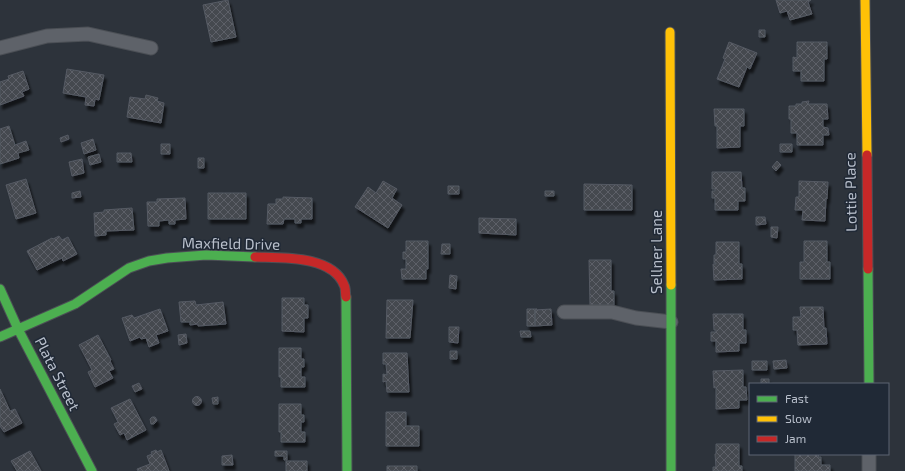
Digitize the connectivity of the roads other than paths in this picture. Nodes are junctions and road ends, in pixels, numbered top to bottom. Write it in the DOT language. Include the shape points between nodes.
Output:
graph roads {
  1 [pos="865,0"];
  2 [pos="670,32"];
  3 [pos="0,48"];
  4 [pos="151,48"];
  5 [pos="0,289"];
  6 [pos="564,312"];
  7 [pos="671,322"];
  8 [pos="18,329"];
  9 [pos="0,337"];
  10 [pos="869,383"];
  11 [pos="869,455"];
  12 [pos="92,471"];
  13 [pos="347,471"];
  14 [pos="671,471"];
  15 [pos="869,471"];
  1 -- 10 [label="street, Lottie Place"];
  2 -- 7 [label="street, Sellner Lane"];
  3 -- 4 [label="street" via="47,36 88,34"];
  5 -- 8 [label="street, Plata Street"];
  6 -- 7 [label="street" via="612,312"];
  7 -- 14 [label="street, Sellner Lane"];
  8 -- 9 [label="street, Maxfield Drive"];
  8 -- 12 [label="street, Plata Street"];
  8 -- 13 [label="street, Maxfield Drive" via="75,304 129,268 149,262 187,256 242,256 291,258 318,263 332,270 345,286"];
  11 -- 15 [label="street"];
}
